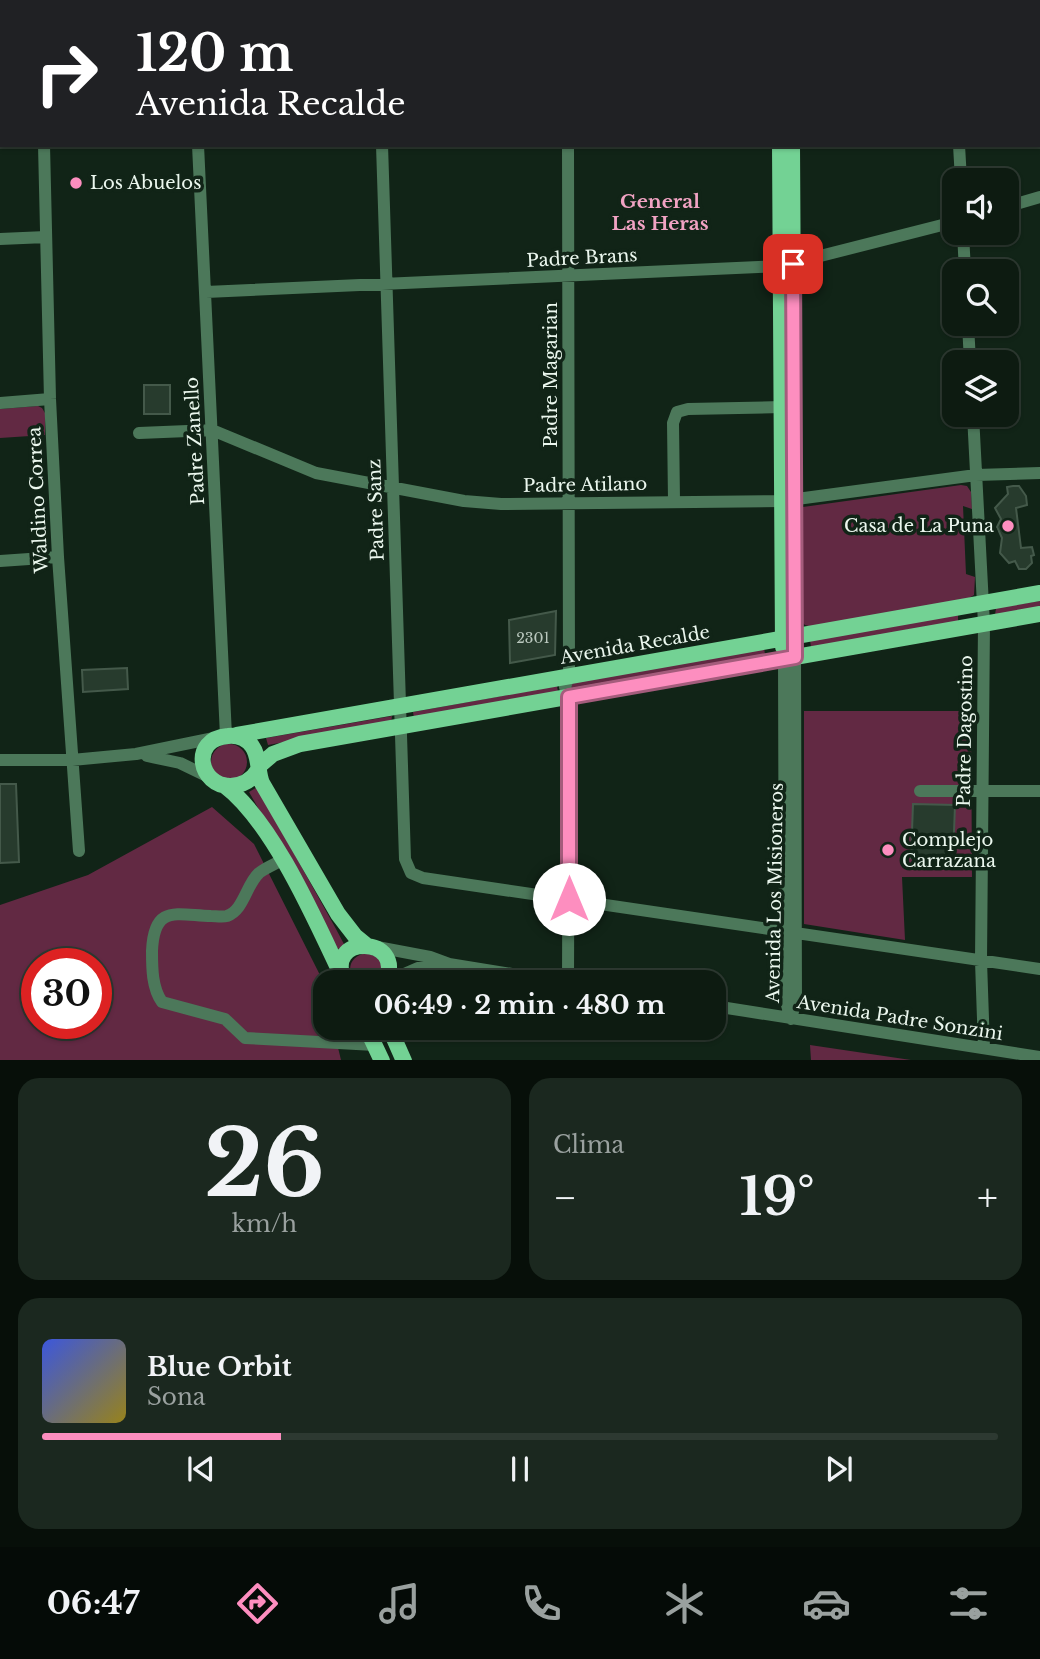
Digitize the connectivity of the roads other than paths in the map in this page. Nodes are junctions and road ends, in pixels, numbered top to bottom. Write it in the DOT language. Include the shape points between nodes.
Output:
graph roads {
  1 [pos="44,147"];
  2 [pos="198,147"];
  3 [pos="382,147"];
  4 [pos="568,147"];
  5 [pos="780,147"];
  6 [pos="792,147"];
  7 [pos="959,147"];
  8 [pos="960,168"];
  9 [pos="1040,197"];
  10 [pos="1019,203"];
  11 [pos="942,225"];
  12 [pos="0,229"];
  13 [pos="46,237"];
  14 [pos="7,238"];
  15 [pos="787,265"];
  16 [pos="569,276"];
  17 [pos="387,284"];
  18 [pos="205,292"];
  19 [pos="50,398"];
  20 [pos="0,403"];
  21 [pos="782,407"];
  22 [pos="974,427"];
  23 [pos="212,430"];
  24 [pos="139,433"];
  25 [pos="1040,474"];
  26 [pos="976,475"];
  27 [pos="393,489"];
  28 [pos="674,501"];
  29 [pos="788,501"];
  30 [pos="568,503"];
  31 [pos="58,557"];
  32 [pos="0,561"];
  33 [pos="1040,593"];
  34 [pos="984,603"];
  35 [pos="1040,614"];
  36 [pos="984,624"];
  37 [pos="789,637"];
  38 [pos="789,658"];
  39 [pos="569,676"];
  40 [pos="569,697"];
  41 [pos="399,706"];
  42 [pos="400,726"];
  43 [pos="226,736"];
  44 [pos="136,754"];
  45 [pos="0,760"];
  46 [pos="72,760"];
  47 [pos="258,768"];
  48 [pos="209,777"];
  49 [pos="224,785"];
  50 [pos="982,791"];
  51 [pos="1040,791"];
  52 [pos="920,792"];
  53 [pos="79,852"];
  54 [pos="282,860"];
  55 [pos="569,899"];
  56 [pos="790,933"];
  57 [pos="370,945"];
  58 [pos="981,961"];
  59 [pos="449,964"];
  60 [pos="340,970"];
  61 [pos="343,970"];
  62 [pos="389,970"];
  63 [pos="413,970"];
  64 [pos="487,970"];
  65 [pos="568,970"];
  66 [pos="1040,970"];
  67 [pos="726,1008"];
  68 [pos="791,1019"];
  69 [pos="372,1040"];
  70 [pos="395,1040"];
  71 [pos="375,1045"];
  72 [pos="984,1048"];
  73 [pos="1040,1057"];
  74 [pos="382,1060"];
  75 [pos="404,1060"];
  1 -- 13 [label="street, Waldino Correa"];
  2 -- 18 [label="street, Padre Zanello"];
  3 -- 17 [label="street, Padre Sanz"];
  4 -- 16 [label="street, Padre Magarian"];
  5 -- 15 [label="main road, Avenida Los Misioneros"];
  6 -- 15 [label="main road, Avenida Los Misioneros"];
  7 -- 8 [label="street"];
  9 -- 10 [label="street"];
  11 -- 15 [label="street, Padre Brans"];
  12 -- 14 [label="street"];
  13 -- 14 [label="street"];
  13 -- 19 [label="street, Waldino Correa"];
  15 -- 16 [label="street, Padre Brans"];
  15 -- 21 [label="main road, Avenida Los Misioneros"];
  15 -- 29 [label="main road, Avenida Los Misioneros"];
  16 -- 17 [label="street, Padre Brans"];
  16 -- 30 [label="street, Padre Magarian"];
  17 -- 18 [label="street, Padre Brans"];
  17 -- 27 [label="street, Padre Sanz"];
  18 -- 23 [label="street, Padre Zanello"];
  19 -- 20 [label="street"];
  19 -- 31 [label="street, Waldino Correa"];
  21 -- 28 [label="street" via="677,412 673,423"];
  21 -- 29 [label="main road, Avenida Los Misioneros"];
  22 -- 26 [label="street, Padre Dagostino"];
  23 -- 24 [label="street, Padre Atilano"];
  23 -- 27 [label="street, Padre Atilano" via="316,473"];
  23 -- 43 [label="street, Padre Zanello"];
  25 -- 26 [label="street, Padre Atilano"];
  26 -- 29 [label="street, Padre Atilano"];
  26 -- 34 [label="street, Padre Dagostino"];
  27 -- 30 [label="street, Padre Atilano" via="476,502"];
  27 -- 41 [label="street, Padre Sanz"];
  28 -- 29 [label="street, Padre Atilano"];
  28 -- 30 [label="street, Padre Atilano"];
  29 -- 37 [label="main road, Avenida Los Misioneros"];
  30 -- 39 [label="street, Padre Magarian"];
  31 -- 32 [label="street"];
  31 -- 46 [label="street, Waldino Correa"];
  33 -- 34 [label="main road, Avenida Recalde"];
  34 -- 36 [label="street, Padre Dagostino"];
  34 -- 37 [label="main road, Avenida Recalde"];
  35 -- 36 [label="main road"];
  36 -- 38 [label="main road"];
  36 -- 50 [label="street, Padre Dagostino"];
  37 -- 38 [label="main road, Avenida Los Misioneros"];
  37 -- 39 [label="main road, Avenida Recalde"];
  38 -- 40 [label="main road"];
  38 -- 56 [label="street, Avenida Los Misioneros"];
  39 -- 40 [label="street, Padre Magarian" via="565,687"];
  39 -- 41 [label="main road, Avenida Recalde"];
  40 -- 42 [label="main road"];
  40 -- 55 [label="street, Padre Magarian"];
  41 -- 42 [label="street, Padre Sanz"];
  41 -- 43 [label="main road, Avenida Recalde"];
  42 -- 47 [label="main road" via="300,744 273,754"];
  42 -- 55 [label="street, Padre Sanz" via="405,859 411,873"];
  43 -- 44 [label="street, Avenida Recalde"];
  43 -- 47 [label="main road" via="251,745"];
  43 -- 48 [label="main road" via="208,744 202,754"];
  44 -- 46 [label="street, Avenida Recalde"];
  44 -- 48 [label="street, Avenida Recalde" via="163,757"];
  45 -- 46 [label="street, Avenida Recalde"];
  46 -- 53 [label="street, Waldino Correa"];
  47 -- 49 [label="main road" via="243,784"];
  47 -- 57 [label="main road" via="262,783 338,914 355,936"];
  48 -- 49 [label="main road"];
  49 -- 54 [label="main road" via="252,813"];
  50 -- 51 [label="street"];
  50 -- 52 [label="street"];
  50 -- 58 [label="street, Padre Dagostino"];
  54 -- 60 [label="main road"];
  54 -- 71 [label="street" via="260,872 238,908 227,916 170,913 160,920 153,931 157,995 162,1002 225,1019 245,1038"];
  55 -- 56 [label="street"];
  55 -- 65 [label="street, Padre Magarian"];
  56 -- 58 [label="street"];
  56 -- 68 [label="street, Avenida Los Misioneros" via="796,1000"];
  57 -- 59 [label="street"];
  57 -- 61 [label="main road" via="350,950 344,956"];
  57 -- 62 [label="main road" via="380,950"];
  58 -- 66 [label="street"];
  58 -- 72 [label="street, Padre Dagostino"];
  59 -- 63 [label="street"];
  59 -- 64 [label="street"];
  67 -- 68 [label="street, Avenida Padre Sonzini"];
  68 -- 72 [label="street, Avenida Padre Sonzini"];
  69 -- 71 [label="main road"];
  70 -- 75 [label="main road"];
  71 -- 74 [label="main road"];
  72 -- 73 [label="street, Avenida Padre Sonzini"];
}
